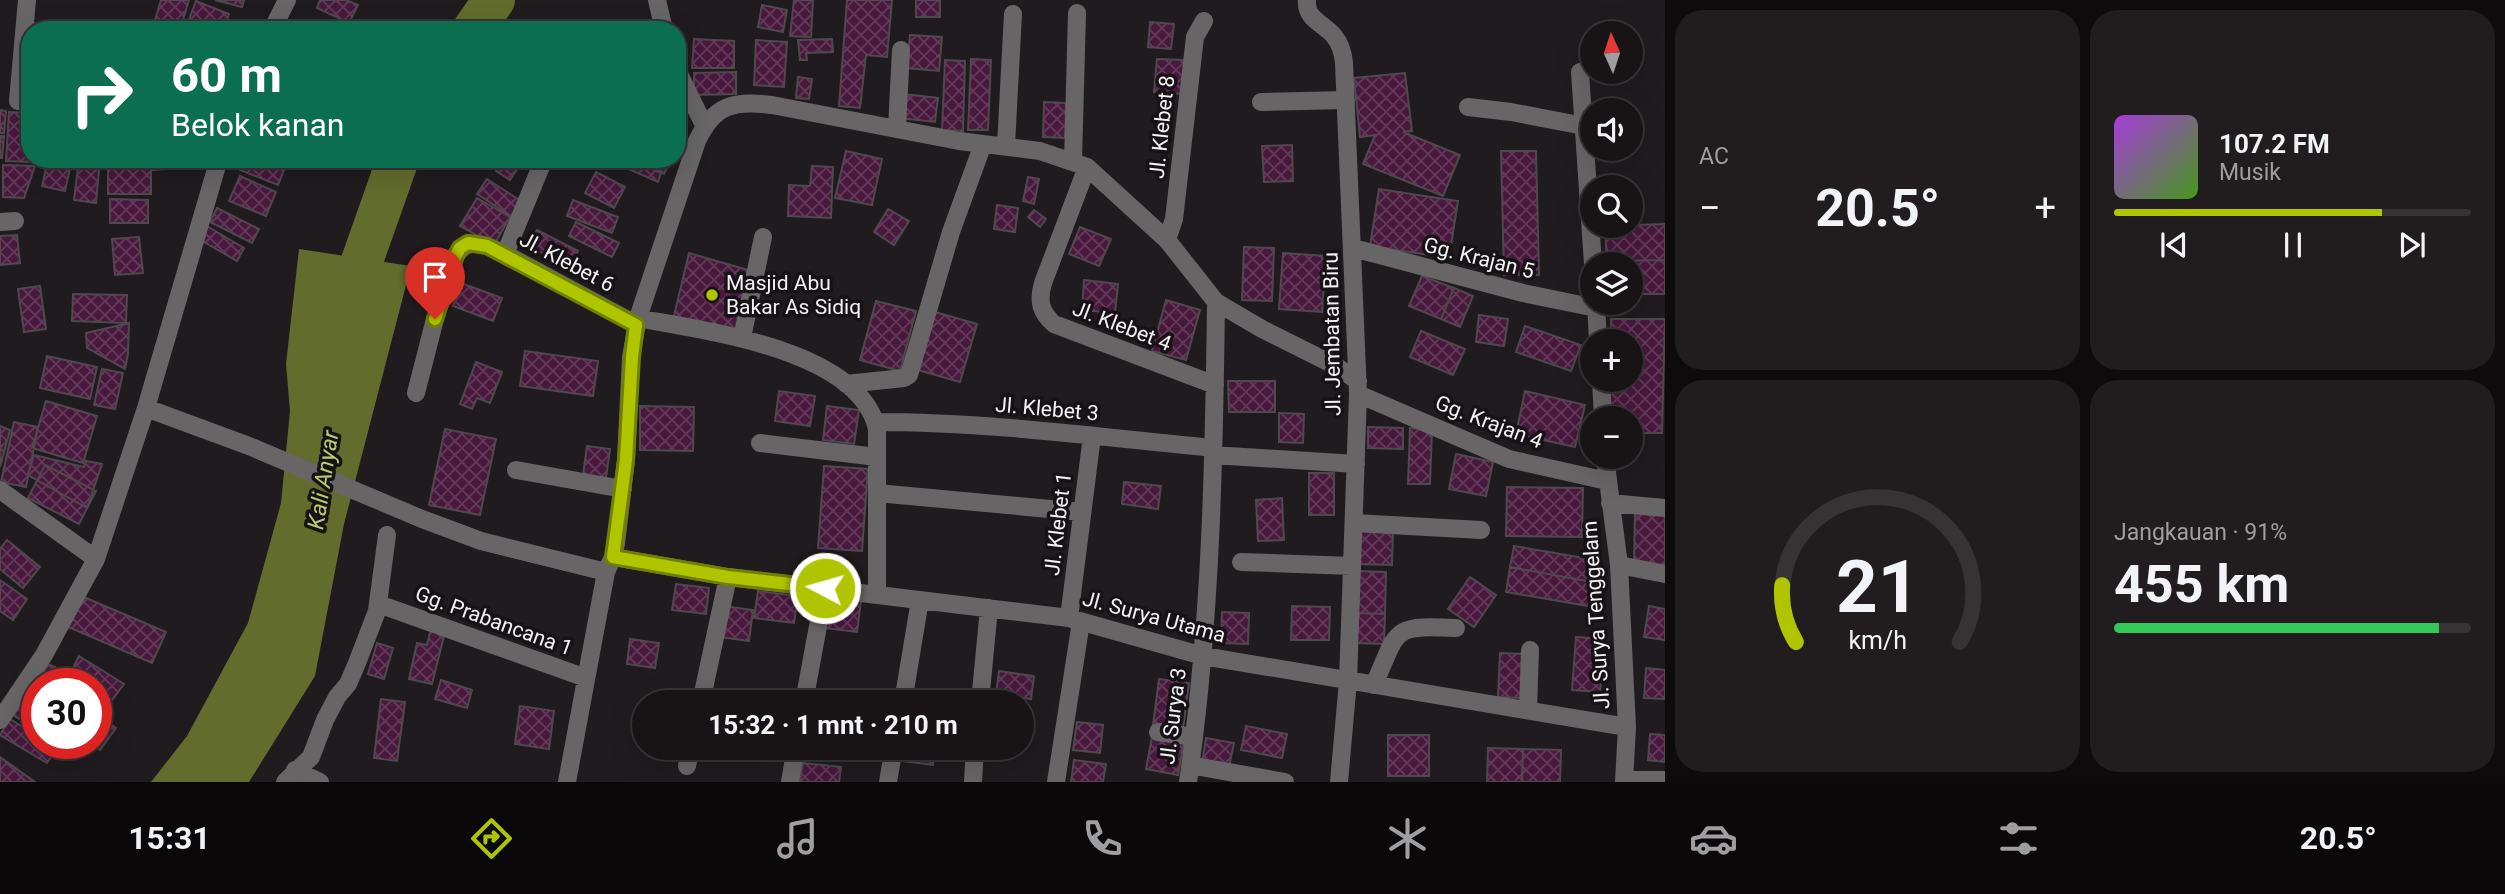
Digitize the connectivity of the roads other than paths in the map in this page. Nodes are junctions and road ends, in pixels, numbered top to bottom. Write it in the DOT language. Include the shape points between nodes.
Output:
graph roads {
  1 [pos="27,0"];
  2 [pos="287,0"];
  3 [pos="657,0"];
  4 [pos="1307,0"];
  5 [pos="1077,13"];
  6 [pos="1013,14"];
  7 [pos="25,21"];
  8 [pos="276,21"];
  9 [pos="662,21"];
  10 [pos="1204,21"];
  11 [pos="901,50"];
  12 [pos="21,55"];
  13 [pos="686,88"];
  14 [pos="1346,100"];
  15 [pos="16,101"];
  16 [pos="1261,102"];
  17 [pos="1468,107"];
  18 [pos="704,125"];
  19 [pos="1580,125"];
  20 [pos="897,128"];
  21 [pos="983,144"];
  22 [pos="1006,145"];
  23 [pos="1586,161"];
  24 [pos="1080,164"];
  25 [pos="216,168"];
  26 [pos="540,168"];
  27 [pos="763,237"];
  28 [pos="1167,240"];
  29 [pos="1353,248"];
  30 [pos="1592,252"];
  31 [pos="505,254"];
  32 [pos="1216,302"];
  33 [pos="1580,302"];
  34 [pos="637,322"];
  35 [pos="742,338"];
  36 [pos="846,384"];
  37 [pos="1215,385"];
  38 [pos="1358,387"];
  39 [pos="416,393"];
  40 [pos="146,408"];
  41 [pos="876,422"];
  42 [pos="1092,436"];
  43 [pos="760,443"];
  44 [pos="1213,452"];
  45 [pos="877,457"];
  46 [pos="1356,464"];
  47 [pos="1606,469"];
  48 [pos="516,470"];
  49 [pos="1607,481"];
  50 [pos="623,489"];
  51 [pos="0,490"];
  52 [pos="877,493"];
  53 [pos="1610,503"];
  54 [pos="1665,508"];
  55 [pos="1082,512"];
  56 [pos="1354,523"];
  57 [pos="1481,530"];
  58 [pos="387,535"];
  59 [pos="96,559"];
  60 [pos="1241,562"];
  61 [pos="609,565"];
  62 [pos="1619,565"];
  63 [pos="1352,566"];
  64 [pos="1665,574"];
  65 [pos="728,577"];
  66 [pos="825,588"];
  67 [pos="877,595"];
  68 [pos="920,600"];
  69 [pos="387,607"];
  70 [pos="989,608"];
  71 [pos="1075,620"];
  72 [pos="1456,628"];
  73 [pos="1530,650"];
  74 [pos="1203,656"];
  75 [pos="586,678"];
  76 [pos="1348,681"];
  77 [pos="1374,685"];
  78 [pos="704,690"];
  79 [pos="806,690"];
  80 [pos="905,690"];
  81 [pos="981,690"];
  82 [pos="1528,710"];
  83 [pos="0,720"];
  84 [pos="1626,727"];
  85 [pos="1158,732"];
  86 [pos="1194,737"];
  87 [pos="688,760"];
  88 [pos="794,760"];
  89 [pos="892,760"];
  90 [pos="974,760"];
  91 [pos="687,766"];
  92 [pos="1191,774"];
  93 [pos="290,776"];
  94 [pos="1665,780"];
  95 [pos="1275,781"];
  96 [pos="1624,781"];
  97 [pos="320,782"];
  98 [pos="567,782"];
  99 [pos="790,782"];
  100 [pos="888,782"];
  101 [pos="972,782"];
  102 [pos="1056,782"];
  103 [pos="1339,782"];
  1 -- 7 [label="street"];
  2 -- 8 [label="street"];
  3 -- 9 [label="street"];
  4 -- 14 [label="street, Jl. Jembatan Biru" via="1310,15 1340,45"];
  5 -- 24 [label="street, Jl. Klebet 4"];
  6 -- 22 [label="street"];
  10 -- 28 [label="street, Jl. Klebet 8" via="1195,37 1174,219"];
  11 -- 20 [label="street"];
  12 -- 15 [label="street"];
  13 -- 18 [label="street"];
  14 -- 16 [label="street"];
  14 -- 29 [label="street, Jl. Jembatan Biru"];
  17 -- 19 [label="street"];
  18 -- 20 [label="street" via="715,113 750,102"];
  18 -- 34 [label="street"];
  20 -- 21 [label="street"];
  21 -- 22 [label="street"];
  21 -- 36 [label="street" via="908,377"];
  22 -- 24 [label="street"];
  23 -- 30 [label="street"];
  24 -- 28 [label="street"];
  24 -- 37 [label="street, Jl. Klebet 4" via="1039,299 1043,312 1054,324"];
  25 -- 40 [label="street"];
  26 -- 31 [label="street"];
  27 -- 35 [label="street"];
  28 -- 32 [label="street"];
  29 -- 33 [label="street, Gg. Krajan 5" via="1523,293"];
  29 -- 38 [label="street, Jl. Jembatan Biru"];
  31 -- 34 [label="street, Jl. Klebet 6"];
  31 -- 39 [label="street, Jl. Klebet 6" via="468,243 460,248"];
  32 -- 37 [label="street, Jl. Surya 3"];
  32 -- 38 [label="street, Gg. Krajan 4" via="1334,365"];
  34 -- 35 [label="street, Jl. Klebet 6"];
  34 -- 50 [label="street"];
  35 -- 36 [label="street, Jl. Klebet 6" via="800,357"];
  36 -- 41 [label="street, Jl. Klebet 6"];
  37 -- 44 [label="street, Jl. Surya 3"];
  38 -- 46 [label="street, Jl. Jembatan Biru"];
  38 -- 49 [label="street, Gg. Krajan 4" via="1509,459"];
  40 -- 59 [label="street"];
  40 -- 61 [label="street, Jl. Surya Utama" via="481,541"];
  41 -- 42 [label="street, Jl. Klebet 3"];
  41 -- 45 [label="street"];
  42 -- 44 [label="street, Jl. Klebet 3"];
  42 -- 55 [label="street, Jl. Klebet 1"];
  43 -- 45 [label="street"];
  44 -- 46 [label="street, Jl. Klebet 3"];
  44 -- 74 [label="street, Jl. Surya 3"];
  45 -- 52 [label="street"];
  46 -- 56 [label="street, Jl. Jembatan Biru"];
  47 -- 49 [label="street, Jl. Surya Tenggelam"];
  48 -- 50 [label="street"];
  49 -- 53 [label="street, Jl. Surya Tenggelam"];
  50 -- 61 [label="street"];
  51 -- 59 [label="street"];
  52 -- 55 [label="street"];
  52 -- 67 [label="street"];
  53 -- 54 [label="street"];
  53 -- 62 [label="street, Jl. Surya Tenggelam"];
  55 -- 71 [label="street, Jl. Klebet 1"];
  56 -- 57 [label="street"];
  56 -- 63 [label="street, Jl. Jembatan Biru"];
  58 -- 93 [label="street" via="380,598 363,649 311,757"];
  59 -- 83 [label="street" via="44,655"];
  60 -- 63 [label="street"];
  61 -- 65 [label="street, Jl. Surya Utama"];
  61 -- 75 [label="street"];
  62 -- 64 [label="street"];
  62 -- 84 [label="street, Jl. Surya Tenggelam"];
  63 -- 76 [label="street, Jl. Jembatan Biru"];
  65 -- 66 [label="street, Jl. Surya Utama"];
  65 -- 78 [label="street"];
  66 -- 67 [label="street, Jl. Surya Utama"];
  66 -- 79 [label="street"];
  67 -- 68 [label="street, Jl. Surya Utama"];
  68 -- 70 [label="street, Jl. Surya Utama"];
  68 -- 80 [label="street"];
  69 -- 75 [label="street, Gg. Prabancana 1"];
  70 -- 71 [label="street, Jl. Surya Utama"];
  70 -- 81 [label="street"];
  71 -- 74 [label="street, Jl. Surya Utama"];
  71 -- 102 [label="street, Jl. Klebet 1"];
  72 -- 77 [label="street" via="1415,626 1398,634"];
  73 -- 82 [label="street"];
  74 -- 76 [label="street, Jl. Surya Utama"];
  74 -- 86 [label="street, Jl. Surya 3"];
  75 -- 98 [label="street"];
  76 -- 77 [label="street, Jl. Surya Utama"];
  76 -- 103 [label="street, Jl. Jembatan Biru"];
  77 -- 82 [label="street, Jl. Surya Utama"];
  82 -- 84 [label="street, Jl. Surya Utama"];
  84 -- 96 [label="street"];
  85 -- 86 [label="street"];
  86 -- 92 [label="street, Jl. Surya 3"];
  87 -- 91 [label="street"];
  88 -- 99 [label="street"];
  89 -- 100 [label="street"];
  90 -- 101 [label="street"];
  92 -- 95 [label="street"];
  93 -- 97 [label="street"];
  94 -- 96 [label="street"];
}
